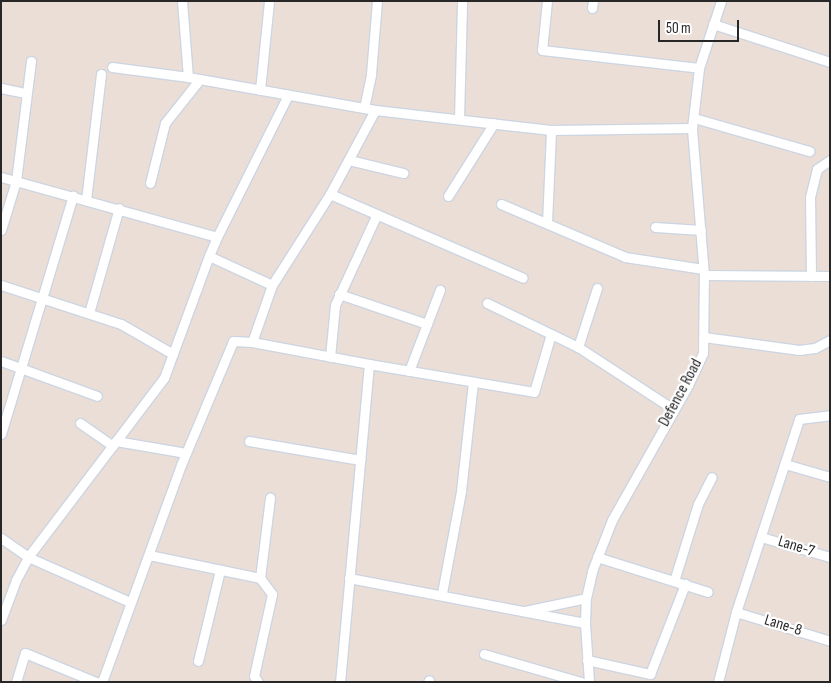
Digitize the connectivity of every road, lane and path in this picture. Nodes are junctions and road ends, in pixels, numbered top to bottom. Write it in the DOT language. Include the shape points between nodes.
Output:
graph roads {
  1 [pos="182,1"];
  2 [pos="269,1"];
  3 [pos="377,1"];
  4 [pos="462,1"];
  5 [pos="547,1"];
  6 [pos="721,1"];
  7 [pos="713,24"];
  8 [pos="31,60"];
  9 [pos="830,62"];
  10 [pos="112,67"];
  11 [pos="699,68"];
  12 [pos="101,74"];
  13 [pos="188,77"];
  14 [pos="200,79"];
  15 [pos="1,88"];
  16 [pos="260,90"];
  17 [pos="25,93"];
  18 [pos="288,95"];
  19 [pos="364,108"];
  20 [pos="375,110"];
  21 [pos="459,119"];
  22 [pos="693,123"];
  23 [pos="494,124"];
  24 [pos="551,130"];
  25 [pos="809,151"];
  26 [pos="349,160"];
  27 [pos="830,160"];
  28 [pos="403,174"];
  29 [pos="1,177"];
  30 [pos="16,181"];
  31 [pos="150,183"];
  32 [pos="330,194"];
  33 [pos="73,196"];
  34 [pos="448,196"];
  35 [pos="86,200"];
  36 [pos="501,204"];
  37 [pos="119,208"];
  38 [pos="377,214"];
  39 [pos="547,224"];
  40 [pos="655,226"];
  41 [pos="1,230"];
  42 [pos="701,230"];
  43 [pos="217,237"];
  44 [pos="209,256"];
  45 [pos="703,272"];
  46 [pos="811,276"];
  47 [pos="830,276"];
  48 [pos="523,278"];
  49 [pos="1,285"];
  50 [pos="272,285"];
  51 [pos="597,288"];
  52 [pos="440,290"];
  53 [pos="339,294"];
  54 [pos="42,298"];
  55 [pos="487,303"];
  56 [pos="89,313"];
  57 [pos="427,324"];
  58 [pos="551,334"];
  59 [pos="704,337"];
  60 [pos="830,340"];
  61 [pos="252,342"];
  62 [pos="578,347"];
  63 [pos="173,354"];
  64 [pos="330,357"];
  65 [pos="1,361"];
  66 [pos="369,364"];
  67 [pos="21,368"];
  68 [pos="409,371"];
  69 [pos="473,382"];
  70 [pos="97,396"];
  71 [pos="674,409"];
  72 [pos="830,415"];
  73 [pos="80,423"];
  74 [pos="1,434"];
  75 [pos="249,441"];
  76 [pos="115,444"];
  77 [pos="186,453"];
  78 [pos="360,460"];
  79 [pos="785,464"];
  80 [pos="712,477"];
  81 [pos="830,478"];
  82 [pos="270,498"];
  83 [pos="761,537"];
  84 [pos="1,538"];
  85 [pos="149,555"];
  86 [pos="28,557"];
  87 [pos="597,557"];
  88 [pos="830,557"];
  89 [pos="220,570"];
  90 [pos="260,578"];
  91 [pos="349,578"];
  92 [pos="674,581"];
  93 [pos="685,584"];
  94 [pos="708,592"];
  95 [pos="442,593"];
  96 [pos="586,598"];
  97 [pos="130,602"];
  98 [pos="522,612"];
  99 [pos="736,612"];
  100 [pos="1,620"];
  101 [pos="584,623"];
  102 [pos="830,641"];
  103 [pos="484,654"];
  104 [pos="587,660"];
  105 [pos="198,661"];
  106 [pos="16,682"];
  107 [pos="96,682"];
  108 [pos="102,682"];
  109 [pos="258,682"];
  110 [pos="340,682"];
  111 [pos="580,682"];
  112 [pos="589,682"];
  113 [pos="718,682"];
  1 -- 13 [label="street"];
  2 -- 16 [label="street"];
  3 -- 19 [label="street" via="371,74"];
  4 -- 21 [label="street"];
  5 -- 11 [label="street" via="542,50"];
  6 -- 7 [label="street, Defence Road"];
  7 -- 9 [label="street"];
  7 -- 11 [label="street, Defence Road"];
  8 -- 17 [label="street"];
  10 -- 13 [label="street"];
  11 -- 22 [label="street, Defence Road"];
  12 -- 35 [label="street"];
  13 -- 14 [label="street"];
  14 -- 16 [label="street"];
  14 -- 31 [label="street" via="165,123"];
  15 -- 17 [label="street"];
  16 -- 18 [label="street"];
  17 -- 30 [label="street"];
  18 -- 19 [label="street"];
  18 -- 43 [label="street"];
  19 -- 20 [label="street"];
  20 -- 21 [label="street"];
  20 -- 26 [label="street"];
  21 -- 23 [label="street"];
  22 -- 24 [label="street"];
  22 -- 25 [label="street"];
  22 -- 42 [label="street, Defence Road"];
  23 -- 24 [label="street"];
  23 -- 34 [label="street"];
  24 -- 39 [label="street"];
  26 -- 28 [label="street"];
  26 -- 32 [label="street"];
  27 -- 46 [label="street" via="817,169 810,197"];
  29 -- 30 [label="street"];
  30 -- 33 [label="street"];
  30 -- 41 [label="street"];
  32 -- 38 [label="street"];
  32 -- 50 [label="street"];
  33 -- 35 [label="street"];
  33 -- 54 [label="street"];
  35 -- 37 [label="street"];
  36 -- 39 [label="street"];
  37 -- 43 [label="street"];
  37 -- 56 [label="street"];
  38 -- 48 [label="street"];
  38 -- 53 [label="street"];
  39 -- 45 [label="street" via="625,257"];
  40 -- 42 [label="street"];
  42 -- 45 [label="street, Defence Road"];
  43 -- 44 [label="street"];
  44 -- 50 [label="street"];
  44 -- 63 [label="street"];
  45 -- 46 [label="street"];
  45 -- 59 [label="street, Defence Road"];
  46 -- 47 [label="street"];
  49 -- 54 [label="street"];
  50 -- 61 [label="street"];
  51 -- 62 [label="street"];
  52 -- 57 [label="street"];
  53 -- 57 [label="street"];
  53 -- 64 [label="street"];
  54 -- 56 [label="street"];
  54 -- 67 [label="street"];
  55 -- 58 [label="street"];
  56 -- 63 [label="street" via="121,324"];
  57 -- 68 [label="street"];
  58 -- 62 [label="street"];
  58 -- 69 [label="street" via="534,392"];
  59 -- 60 [label="street" via="799,350 815,348"];
  59 -- 71 [label="street, Defence Road" via="702,352"];
  61 -- 64 [label="street"];
  61 -- 77 [label="street" via="232,341"];
  62 -- 71 [label="street"];
  63 -- 76 [label="street" via="164,378"];
  64 -- 66 [label="street"];
  65 -- 67 [label="street"];
  66 -- 68 [label="street"];
  66 -- 78 [label="street"];
  67 -- 70 [label="street"];
  67 -- 74 [label="street"];
  68 -- 69 [label="street"];
  69 -- 95 [label="street" via="461,491"];
  71 -- 87 [label="street, Defence Road" via="612,520"];
  72 -- 79 [label="street" via="799,419"];
  73 -- 76 [label="street"];
  75 -- 78 [label="street"];
  76 -- 77 [label="street"];
  76 -- 86 [label="street"];
  77 -- 85 [label="street"];
  78 -- 91 [label="street"];
  79 -- 81 [label="street"];
  79 -- 83 [label="street"];
  80 -- 92 [label="street" via="698,504"];
  82 -- 90 [label="street"];
  83 -- 88 [label="street, Lane-7"];
  83 -- 99 [label="street"];
  84 -- 86 [label="street"];
  85 -- 89 [label="street"];
  85 -- 97 [label="street"];
  86 -- 97 [label="street"];
  86 -- 100 [label="street"];
  87 -- 92 [label="street"];
  87 -- 96 [label="street, Defence Road"];
  89 -- 90 [label="street"];
  89 -- 105 [label="street"];
  90 -- 109 [label="street" via="272,594 254,676"];
  91 -- 95 [label="street"];
  91 -- 110 [label="street"];
  92 -- 93 [label="street"];
  93 -- 94 [label="street"];
  93 -- 104 [label="street" via="650,674"];
  95 -- 98 [label="street"];
  96 -- 98 [label="street"];
  96 -- 101 [label="street, Defence Road"];
  97 -- 108 [label="street"];
  98 -- 101 [label="street"];
  99 -- 102 [label="street, Lane-8"];
  99 -- 113 [label="street"];
  101 -- 104 [label="street, Defence Road"];
  103 -- 111 [label="street"];
  104 -- 112 [label="street, Defence Road"];
  106 -- 107 [label="street" via="25,653"];
}
